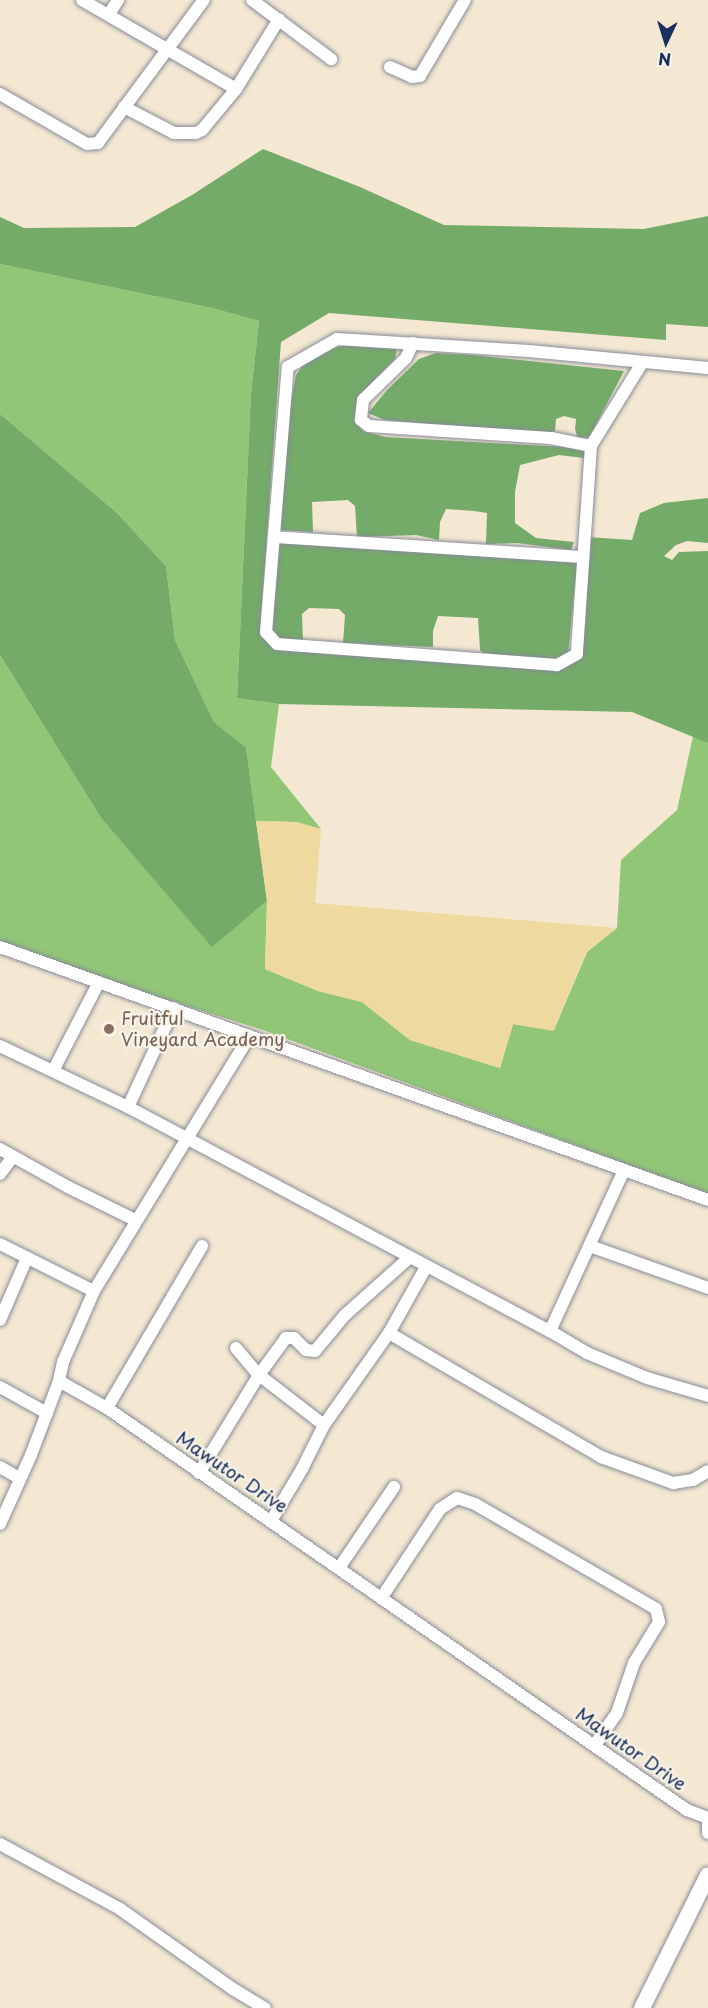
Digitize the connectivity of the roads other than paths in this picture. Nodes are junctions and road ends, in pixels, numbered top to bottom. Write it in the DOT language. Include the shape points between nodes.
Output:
graph roads {
  1 [pos="82,0"];
  2 [pos="118,0"];
  3 [pos="204,0"];
  4 [pos="252,0"];
  5 [pos="465,0"];
  6 [pos="109,14"];
  7 [pos="279,19"];
  8 [pos="166,49"];
  9 [pos="331,59"];
  10 [pos="390,67"];
  11 [pos="236,89"];
  12 [pos="0,94"];
  13 [pos="124,106"];
  14 [pos="413,343"];
  15 [pos="642,363"];
  16 [pos="708,369"];
  17 [pos="591,446"];
  18 [pos="274,537"];
  19 [pos="583,557"];
  20 [pos="0,947"];
  21 [pos="99,982"];
  22 [pos="174,1008"];
  23 [pos="249,1037"];
  24 [pos="0,1046"];
  25 [pos="53,1071"];
  26 [pos="128,1107"];
  27 [pos="187,1138"];
  28 [pos="0,1149"];
  29 [pos="14,1157"];
  30 [pos="624,1170"];
  31 [pos="0,1174"];
  32 [pos="708,1200"];
  33 [pos="135,1220"];
  34 [pos="0,1244"];
  35 [pos="201,1246"];
  36 [pos="590,1246"];
  37 [pos="27,1258"];
  38 [pos="409,1258"];
  39 [pos="426,1267"];
  40 [pos="708,1288"];
  41 [pos="94,1291"];
  42 [pos="1,1316"];
  43 [pos="550,1331"];
  44 [pos="389,1333"];
  45 [pos="236,1348"];
  46 [pos="259,1375"];
  47 [pos="59,1381"];
  48 [pos="0,1387"];
  49 [pos="708,1396"];
  50 [pos="107,1408"];
  51 [pos="47,1413"];
  52 [pos="324,1425"];
  53 [pos="0,1467"];
  54 [pos="708,1471"];
  55 [pos="199,1473"];
  56 [pos="19,1478"];
  57 [pos="394,1487"];
  58 [pos="271,1521"];
  59 [pos="0,1524"];
  60 [pos="339,1568"];
  61 [pos="382,1597"];
  62 [pos="595,1745"];
  63 [pos="708,1818"];
  64 [pos="708,1833"];
  65 [pos="0,1844"];
  66 [pos="708,1875"];
  67 [pos="265,2008"];
  68 [pos="642,2008"];
  1 -- 6 [label="street"];
  2 -- 6 [label="street"];
  3 -- 8 [label="street"];
  4 -- 7 [label="street"];
  5 -- 10 [label="street" via="420,76 412,77"];
  6 -- 8 [label="street"];
  7 -- 9 [label="street"];
  7 -- 11 [label="street"];
  8 -- 11 [label="street"];
  8 -- 13 [label="street"];
  11 -- 13 [label="street" via="196,133 174,133"];
  12 -- 13 [label="street" via="87,144 98,143"];
  14 -- 15 [label="street"];
  14 -- 17 [label="street" via="406,358 363,400 361,420 369,426 551,438"];
  14 -- 18 [label="street" via="337,339 288,367"];
  15 -- 16 [label="street"];
  15 -- 17 [label="street"];
  17 -- 19 [label="street"];
  18 -- 19 [label="street"];
  18 -- 19 [label="street" via="266,632 277,644 557,665 577,654"];
  20 -- 21 [label="street"];
  21 -- 22 [label="street"];
  21 -- 25 [label="street"];
  22 -- 23 [label="street"];
  22 -- 26 [label="street"];
  23 -- 27 [label="street"];
  23 -- 30 [label="street"];
  24 -- 25 [label="street"];
  25 -- 26 [label="street"];
  26 -- 27 [label="street"];
  27 -- 33 [label="street"];
  27 -- 38 [label="street"];
  28 -- 29 [label="street"];
  29 -- 31 [label="street"];
  29 -- 33 [label="street"];
  30 -- 32 [label="street"];
  30 -- 36 [label="street"];
  33 -- 41 [label="street"];
  34 -- 37 [label="street"];
  35 -- 50 [label="street"];
  36 -- 40 [label="street"];
  36 -- 43 [label="street"];
  37 -- 41 [label="street"];
  37 -- 42 [label="street"];
  38 -- 39 [label="street"];
  38 -- 46 [label="street" via="345,1315 315,1351 306,1350 294,1338 286,1338"];
  39 -- 43 [label="street"];
  39 -- 44 [label="street"];
  41 -- 47 [label="street" via="63,1362"];
  43 -- 49 [label="street" via="587,1353 647,1378"];
  44 -- 52 [label="street"];
  44 -- 54 [label="street" via="601,1457 673,1483 693,1480"];
  45 -- 46 [label="street"];
  46 -- 52 [label="street"];
  46 -- 55 [label="street"];
  47 -- 50 [label="street, Mawutor Drive"];
  47 -- 51 [label="street"];
  48 -- 51 [label="street"];
  50 -- 55 [label="street, Mawutor Drive"];
  51 -- 56 [label="street"];
  52 -- 58 [label="street"];
  53 -- 56 [label="street"];
  55 -- 58 [label="street, Mawutor Drive"];
  56 -- 59 [label="street"];
  57 -- 60 [label="street"];
  58 -- 60 [label="street, Mawutor Drive"];
  60 -- 61 [label="street, Mawutor Drive"];
  61 -- 62 [label="street, Mawutor Drive"];
  61 -- 62 [label="street" via="440,1509 457,1498 475,1504 656,1608 659,1622 633,1663 617,1713"];
  62 -- 63 [label="street, Mawutor Drive" via="687,1810"];
  63 -- 64 [label="street, Mawutor Drive"];
  65 -- 67 [label="street" via="120,1909"];
  66 -- 68 [label="highway"];
}
